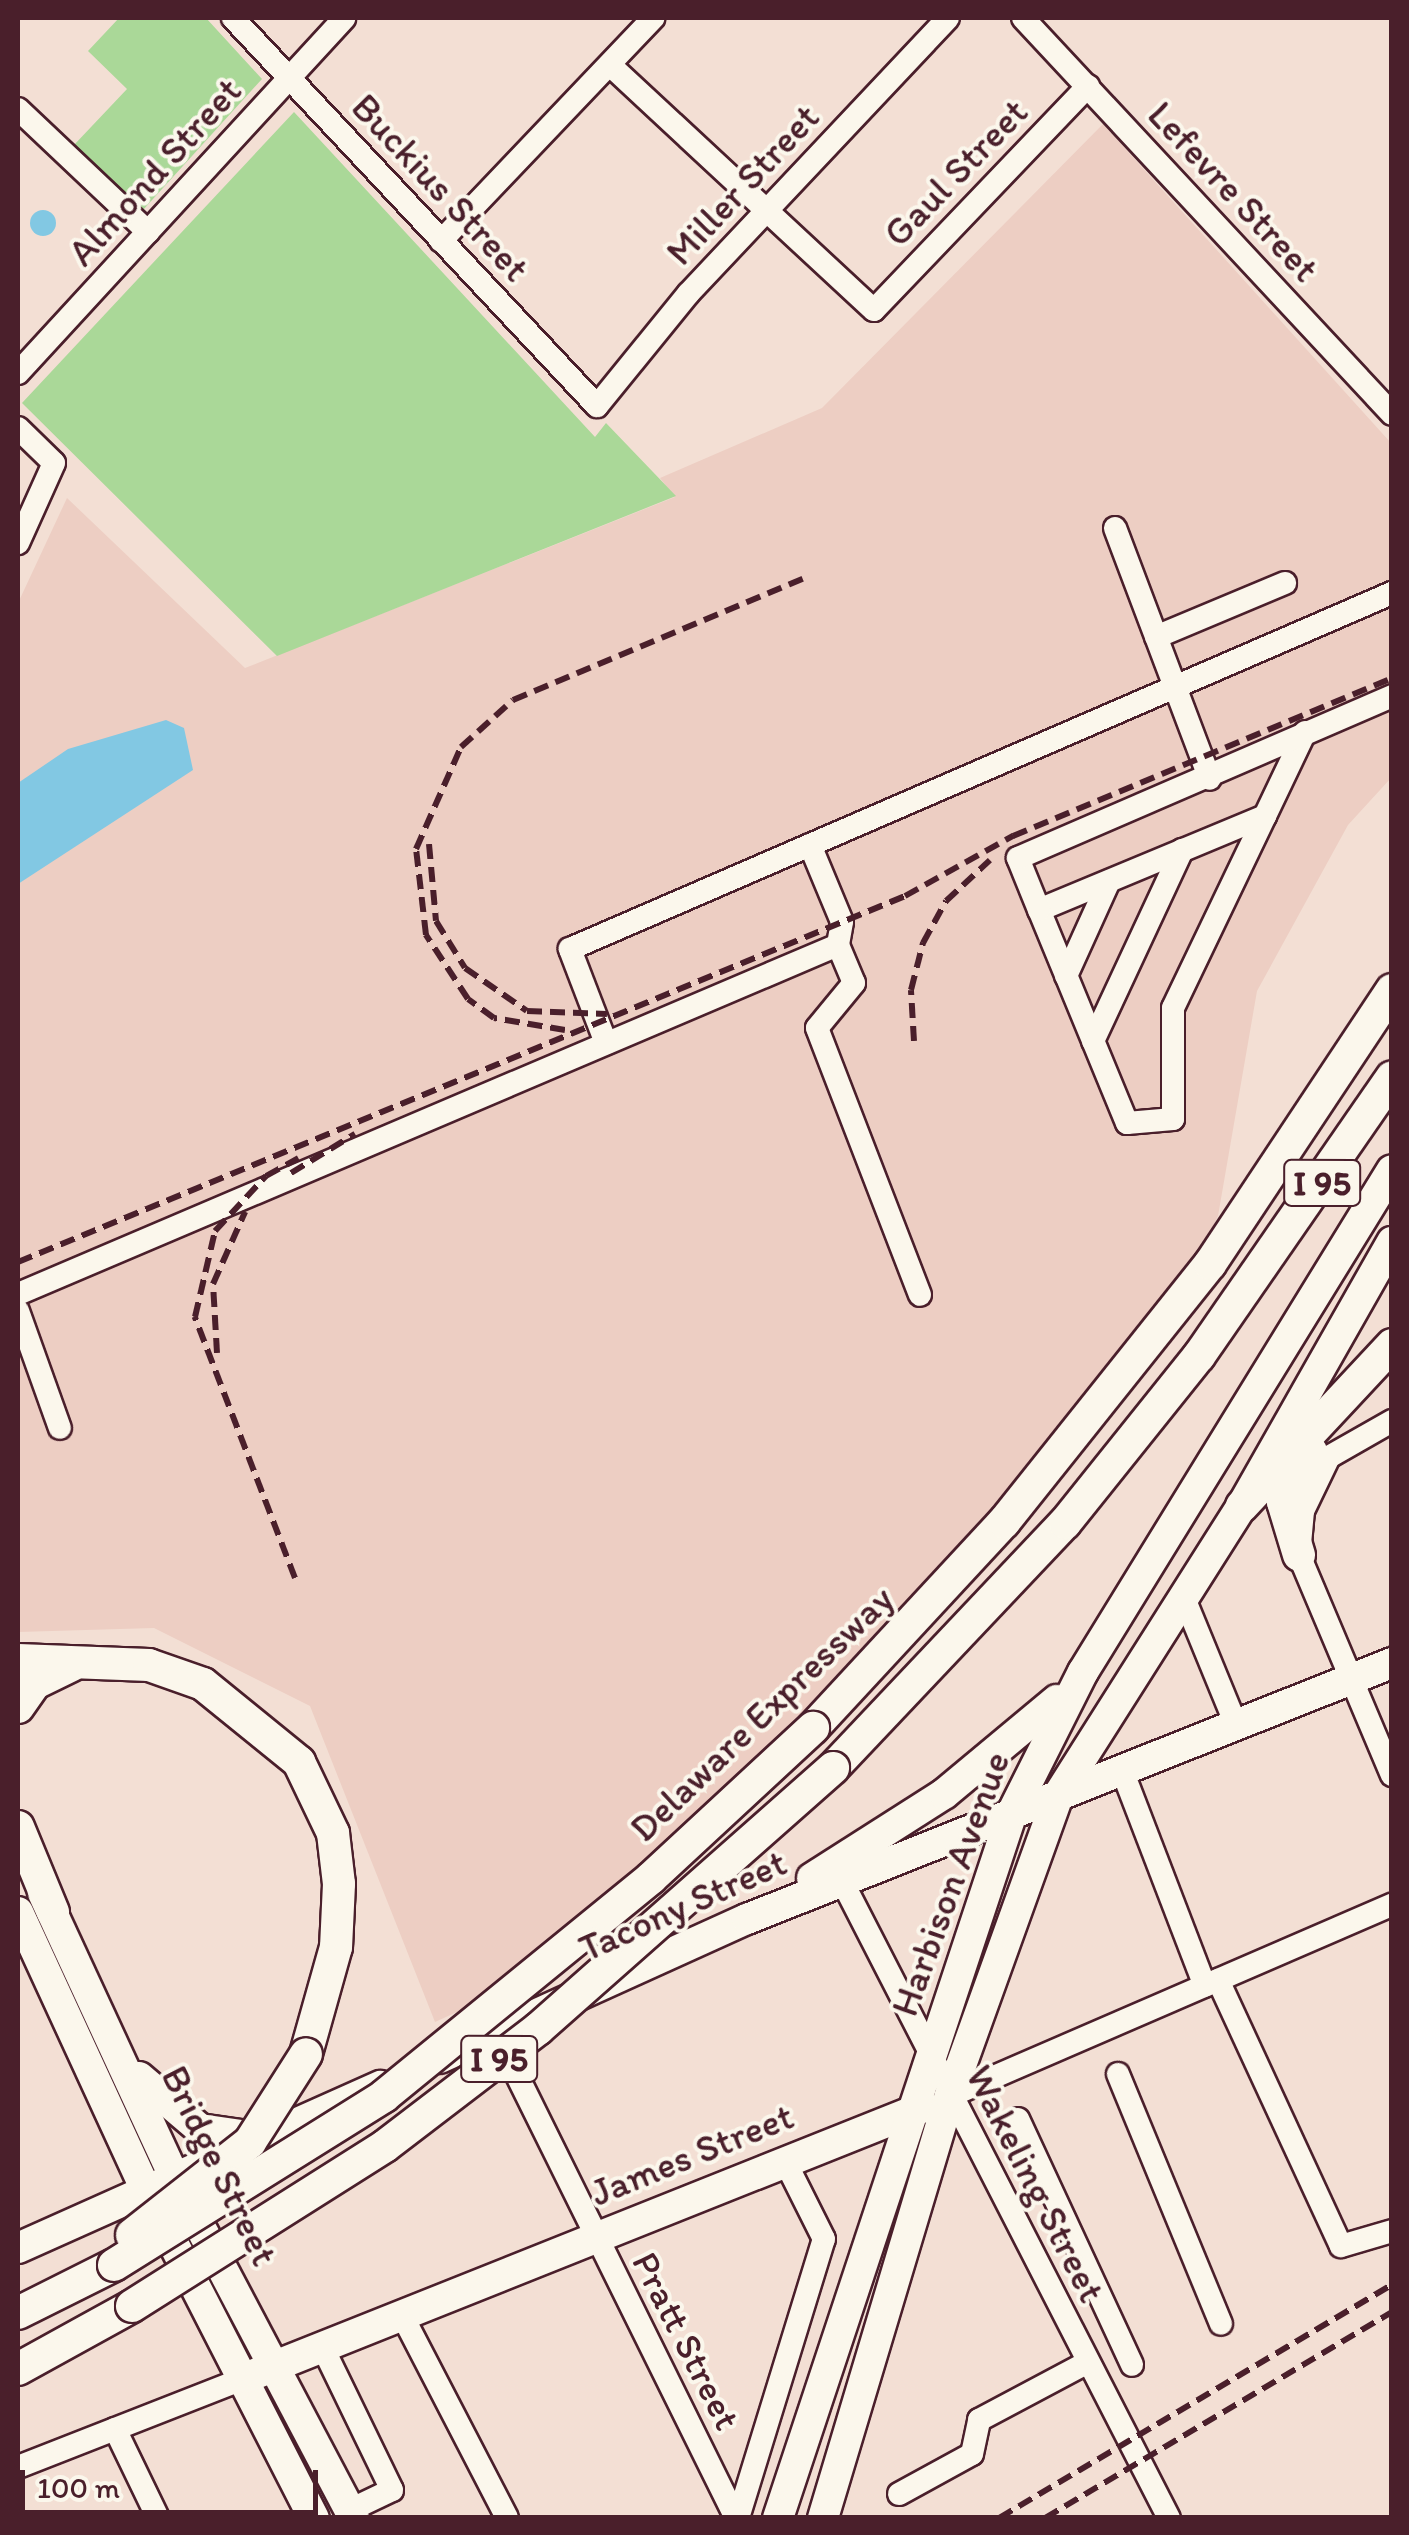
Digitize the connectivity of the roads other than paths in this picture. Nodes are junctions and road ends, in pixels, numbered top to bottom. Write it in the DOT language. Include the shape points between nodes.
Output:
graph roads {
  1 [pos="234,18"];
  2 [pos="344,18"];
  3 [pos="653,18"];
  4 [pos="948,18"];
  5 [pos="1023,18"];
  6 [pos="610,65"];
  7 [pos="288,77"];
  8 [pos="1088,86"];
  9 [pos="18,109"];
  10 [pos="767,209"];
  11 [pos="148,232"];
  12 [pos="441,241"];
  13 [pos="18,374"];
  14 [pos="596,406"];
  15 [pos="1392,414"];
  16 [pos="18,428"];
  17 [pos="1115,528"];
  18 [pos="18,544"];
  19 [pos="1284,584"];
  20 [pos="1392,592"];
  21 [pos="1156,637"];
  22 [pos="1175,686"];
  23 [pos="1392,696"];
  24 [pos="1305,732"];
  25 [pos="1210,778"];
  26 [pos="1265,816"];
  27 [pos="810,845"];
  28 [pos="1182,850"];
  29 [pos="1109,881"];
  30 [pos="1039,910"];
  31 [pos="838,945"];
  32 [pos="1066,976"];
  33 [pos="1392,990"];
  34 [pos="1093,1040"];
  35 [pos="606,1043"];
  36 [pos="1392,1078"];
  37 [pos="1392,1170"];
  38 [pos="1392,1242"];
  39 [pos="18,1294"];
  40 [pos="920,1296"];
  41 [pos="18,1310"];
  42 [pos="1382,1356"];
  43 [pos="1392,1420"];
  44 [pos="60,1428"];
  45 [pos="1242,1506"];
  46 [pos="1299,1555"];
  47 [pos="1184,1598"];
  48 [pos="18,1660"];
  49 [pos="88,1661"];
  50 [pos="1392,1663"];
  51 [pos="1083,1672"];
  52 [pos="1351,1680"];
  53 [pos="18,1707"];
  54 [pos="1236,1725"];
  55 [pos="1122,1770"];
  56 [pos="1392,1775"];
  57 [pos="1059,1794"];
  58 [pos="1012,1812"];
  59 [pos="18,1827"];
  60 [pos="18,1847"];
  61 [pos="842,1880"];
  62 [pos="1392,1905"];
  63 [pos="18,1912"];
  64 [pos="54,1912"];
  65 [pos="747,1919"];
  66 [pos="1212,1983"];
  67 [pos="496,2033"];
  68 [pos="115,2042"];
  69 [pos="931,2059"];
  70 [pos="1118,2074"];
  71 [pos="950,2096"];
  72 [pos="912,2112"];
  73 [pos="1018,2119"];
  74 [pos="264,2138"];
  75 [pos="785,2161"];
  76 [pos="175,2180"];
  77 [pos="147,2192"];
  78 [pos="1392,2231"];
  79 [pos="594,2237"];
  80 [pos="18,2248"];
  81 [pos="1079,2251"];
  82 [pos="107,2260"];
  83 [pos="1040,2269"];
  84 [pos="18,2304"];
  85 [pos="18,2314"];
  86 [pos="403,2317"];
  87 [pos="1221,2324"];
  88 [pos="323,2348"];
  89 [pos="1088,2362"];
  90 [pos="1132,2365"];
  91 [pos="274,2366"];
  92 [pos="18,2368"];
  93 [pos="245,2378"];
  94 [pos="115,2428"];
  95 [pos="18,2468"];
  96 [pos="899,2494"];
  97 [pos="352,2514"];
  98 [pos="158,2518"];
  99 [pos="314,2518"];
  100 [pos="507,2518"];
  101 [pos="737,2518"];
  102 [pos="778,2518"];
  103 [pos="823,2518"];
  104 [pos="1169,2518"];
  1 -- 7 [label="street, Buckius Street"];
  2 -- 7 [label="street, Almond Street"];
  3 -- 6 [label="street"];
  4 -- 10 [label="street, Miller Street"];
  5 -- 8 [label="street, Lefevre Street"];
  6 -- 10 [label="street"];
  6 -- 12 [label="street"];
  7 -- 11 [label="street, Almond Street"];
  7 -- 12 [label="street, Buckius Street"];
  8 -- 10 [label="street, Gaul Street" via="875,309"];
  8 -- 15 [label="street, Lefevre Street"];
  9 -- 11 [label="street"];
  10 -- 14 [label="street, Miller Street"];
  11 -- 13 [label="street, Almond Street"];
  12 -- 14 [label="street, Buckius Street"];
  16 -- 18 [label="street" via="54,463"];
  17 -- 21 [label="street"];
  19 -- 21 [label="street"];
  20 -- 22 [label="street"];
  21 -- 22 [label="street"];
  22 -- 25 [label="street"];
  22 -- 27 [label="street"];
  23 -- 24 [label="street"];
  24 -- 25 [label="street"];
  24 -- 26 [label="street"];
  25 -- 30 [label="street" via="1018,858"];
  26 -- 28 [label="street"];
  26 -- 34 [label="street" via="1173,1008 1173,1118 1127,1124"];
  27 -- 31 [label="street" via="842,922"];
  27 -- 35 [label="street" via="570,948"];
  28 -- 29 [label="street"];
  28 -- 34 [label="street"];
  29 -- 30 [label="street"];
  29 -- 32 [label="street"];
  30 -- 32 [label="street"];
  31 -- 35 [label="street"];
  31 -- 40 [label="street" via="854,983 816,1028"];
  32 -- 34 [label="street"];
  33 -- 82 [label="highway, Delaware Expressway / I 95, bridge" via="1210,1264 1004,1522 813,1728 651,1878 384,2096"];
  35 -- 39 [label="street"];
  36 -- 92 [label="highway, I 95, bridge" via="1199,1356 1040,1551 832,1768 538,2029 370,2156 132,2306"];
  37 -- 51 [label="main road, Harbison Avenue"];
  38 -- 45 [label="main road, Harbison Avenue"];
  41 -- 44 [label="street"];
  42 -- 45 [label="highway"];
  42 -- 46 [label="highway" via="1288,1484 1283,1515"];
  43 -- 46 [label="street" via="1329,1457 1304,1511"];
  45 -- 47 [label="main road, Harbison Avenue"];
  46 -- 52 [label="street"];
  47 -- 54 [label="street"];
  47 -- 57 [label="main road, Harbison Avenue"];
  48 -- 49 [label="highway"];
  49 -- 53 [label="highway" via="35,1683"];
  49 -- 82 [label="highway, bridge" via="149,1666 204,1684 270,1732 320,1798 334,1833 337,1932 306,2054 250,2142"];
  50 -- 52 [label="main road, Tacony Street"];
  51 -- 58 [label="main road, Harbison Avenue"];
  51 -- 65 [label="main road" via="997,1756"];
  52 -- 54 [label="main road, Tacony Street"];
  52 -- 56 [label="street"];
  54 -- 55 [label="main road, Tacony Street"];
  55 -- 57 [label="main road, Tacony Street"];
  55 -- 66 [label="street"];
  57 -- 58 [label="main road, Tacony Street"];
  57 -- 71 [label="main road, Harbison Avenue"];
  58 -- 61 [label="main road, Tacony Street"];
  58 -- 69 [label="main road, Harbison Avenue"];
  59 -- 64 [label="highway"];
  60 -- 64 [label="main road, Bridge Street"];
  61 -- 65 [label="main road, Tacony Street"];
  61 -- 69 [label="street, Wakeling Street"];
  62 -- 66 [label="street, James Street"];
  63 -- 77 [label="main road, Bridge Street"];
  64 -- 68 [label="main road, Bridge Street"];
  65 -- 67 [label="main road, Tacony Street"];
  66 -- 71 [label="street, James Street"];
  66 -- 78 [label="street" via="1341,2246"];
  67 -- 74 [label="main road, Tacony Street"];
  67 -- 79 [label="street, Pratt Street"];
  68 -- 74 [label="main road" via="149,2090 190,2122"];
  68 -- 76 [label="main road, Bridge Street"];
  69 -- 71 [label="street, Wakeling Street"];
  69 -- 72 [label="main road, Harbison Avenue"];
  70 -- 87 [label="street"];
  71 -- 72 [label="main road, James Street"];
  71 -- 83 [label="street, Wakeling Street"];
  71 -- 103 [label="main road, Harbison Avenue"];
  72 -- 75 [label="main road, James Street"];
  72 -- 102 [label="main road, Harbison Avenue"];
  73 -- 81 [label="street"];
  74 -- 76 [label="main road, Tacony Street"];
  75 -- 79 [label="main road, James Street"];
  75 -- 101 [label="street" via="824,2239"];
  76 -- 77 [label="main road, Tacony Street"];
  76 -- 91 [label="main road, Bridge Street"];
  77 -- 80 [label="main road, Tacony Street"];
  77 -- 93 [label="main road, Bridge Street"];
  79 -- 86 [label="main road, James Street"];
  79 -- 101 [label="street, Pratt Street"];
  81 -- 83 [label="street"];
  81 -- 90 [label="street"];
  82 -- 84 [label="highway"];
  82 -- 85 [label="highway, Delaware Expressway / I 95"];
  83 -- 89 [label="street, Wakeling Street"];
  86 -- 88 [label="main road, James Street"];
  86 -- 100 [label="street"];
  88 -- 91 [label="main road, James Street"];
  88 -- 97 [label="street" via="392,2490"];
  89 -- 96 [label="street" via="979,2420 972,2454"];
  89 -- 104 [label="street, Wakeling Street"];
  91 -- 93 [label="main road, James Street"];
  91 -- 97 [label="main road, Bridge Street"];
  93 -- 94 [label="street, James Street"];
  93 -- 99 [label="main road, Bridge Street"];
  94 -- 95 [label="street, James Street"];
  94 -- 98 [label="street"];
}
